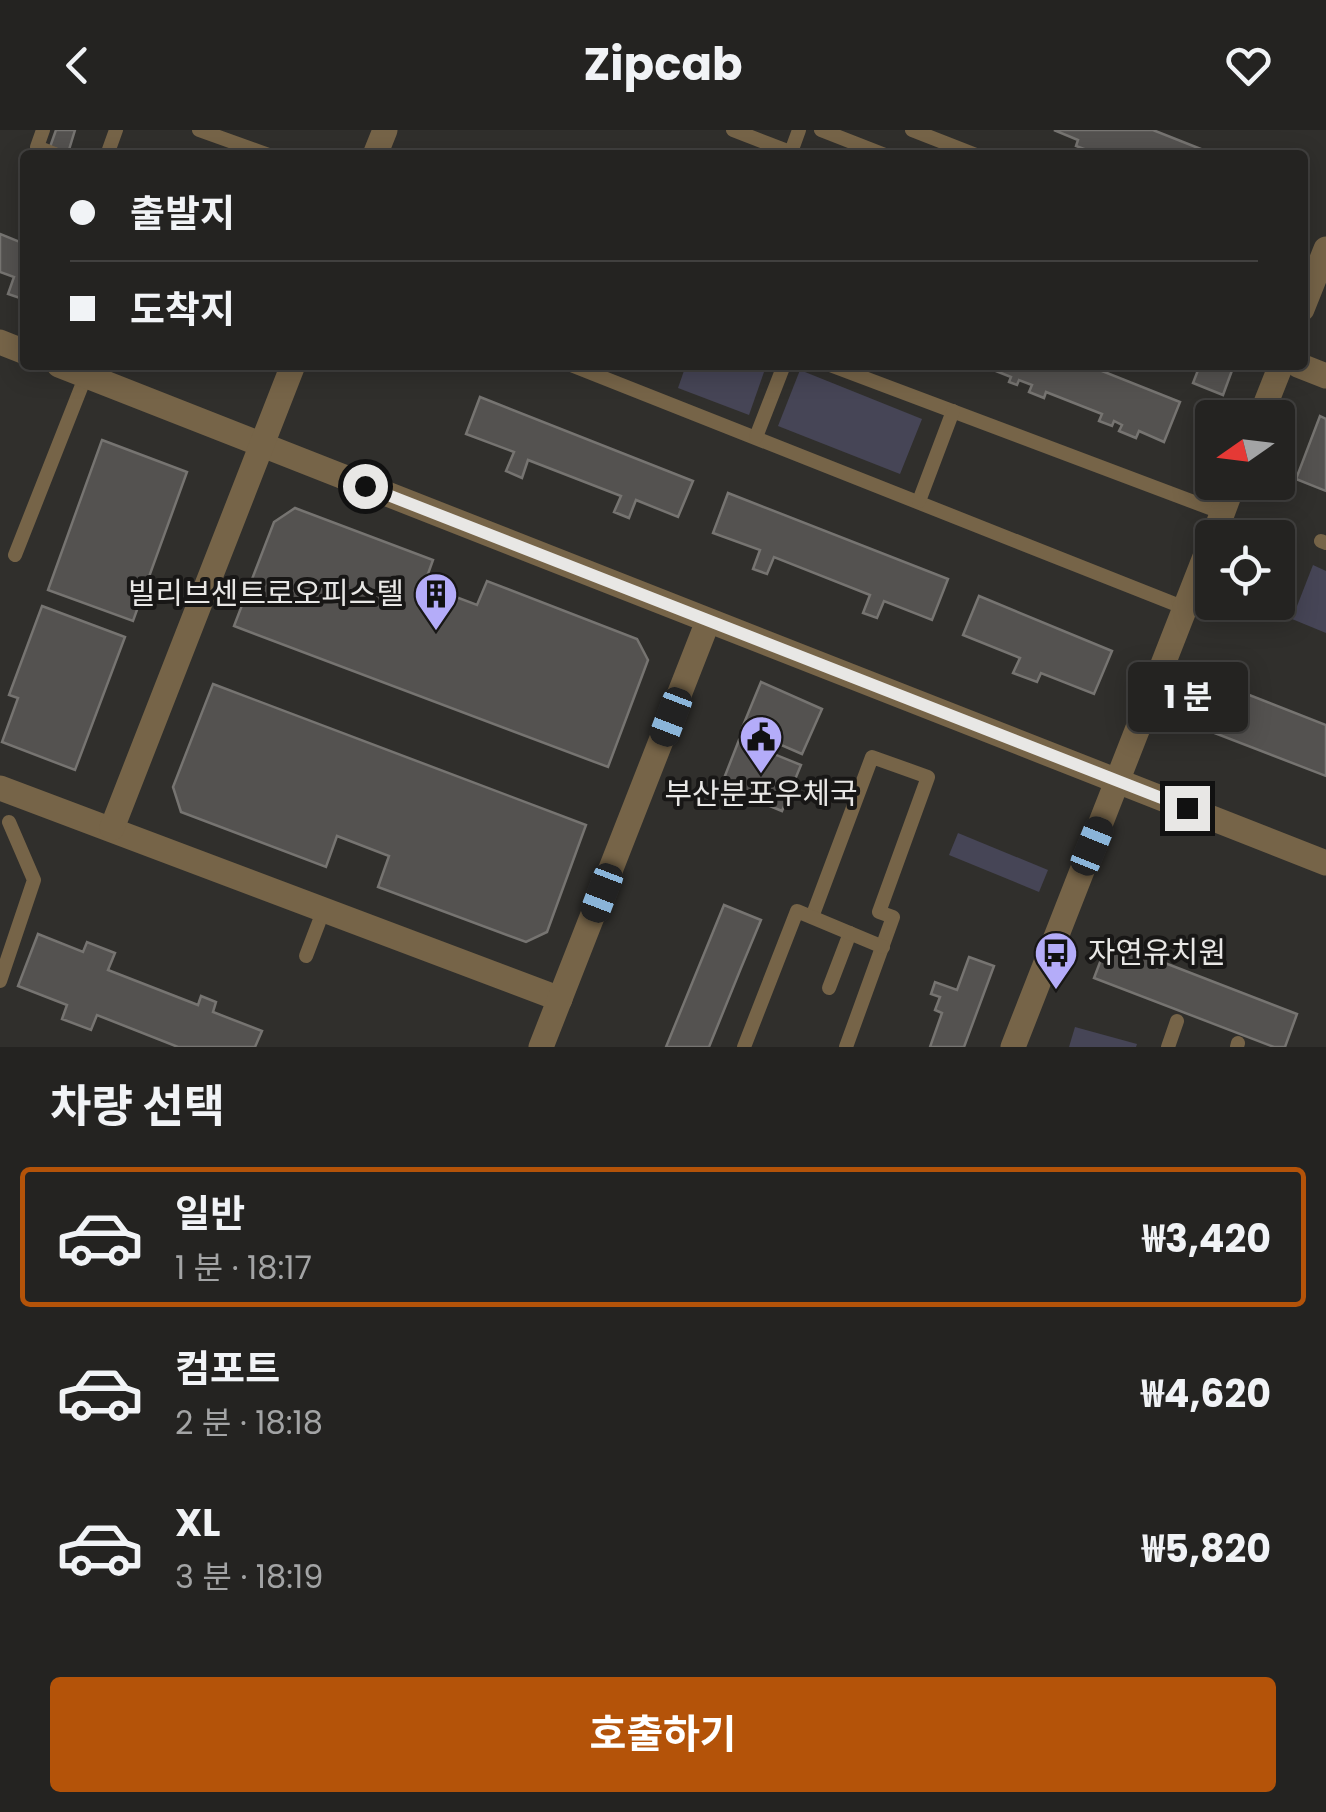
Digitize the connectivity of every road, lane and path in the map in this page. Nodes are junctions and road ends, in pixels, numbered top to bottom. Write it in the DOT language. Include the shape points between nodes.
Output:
graph roads {
  1 [pos="43,130"];
  2 [pos="199,130"];
  3 [pos="734,130"];
  4 [pos="821,130"];
  5 [pos="912,130"];
  6 [pos="44,150"];
  7 [pos="254,150"];
  8 [pos="784,150"];
  9 [pos="872,150"];
  10 [pos="963,150"];
  11 [pos="1326,249"];
  12 [pos="1308,294"];
  13 [pos="71,370"];
  14 [pos="291,370"];
  15 [pos="588,370"];
  16 [pos="782,370"];
  17 [pos="843,370"];
  18 [pos="1278,370"];
  19 [pos="86,376"];
  20 [pos="1267,400"];
  21 [pos="954,412"];
  22 [pos="756,437"];
  23 [pos="262,445"];
  24 [pos="1227,500"];
  25 [pos="919,501"];
  26 [pos="1222,513"];
  27 [pos="1219,520"];
  28 [pos="15,555"];
  29 [pos="1195,583"];
  30 [pos="1185,608"];
  31 [pos="708,621"];
  32 [pos="1117,781"];
  33 [pos="0,788"];
  34 [pos="10,822"];
  35 [pos="112,828"];
  36 [pos="1326,863"];
  37 [pos="324,909"];
  38 [pos="812,918"];
  39 [pos="850,933"];
  40 [pos="883,947"];
  41 [pos="306,956"];
  42 [pos="0,981"];
  43 [pos="830,988"];
  44 [pos="560,999"];
  45 [pos="1177,1022"];
  46 [pos="541,1047"];
  47 [pos="744,1047"];
  48 [pos="846,1047"];
  49 [pos="1013,1047"];
  50 [pos="1168,1047"];
  1 -- 6 [label="lane" via="37,147"];
  2 -- 7 [label="lane"];
  3 -- 8 [label="lane"];
  4 -- 9 [label="lane"];
  5 -- 10 [label="lane"];
  11 -- 12 [label="street"];
  13 -- 19 [label="street"];
  14 -- 23 [label="street"];
  15 -- 22 [label="lane"];
  16 -- 22 [label="lane"];
  17 -- 21 [label="lane"];
  18 -- 20 [label="street"];
  19 -- 23 [label="street"];
  19 -- 28 [label="lane"];
  21 -- 25 [label="lane"];
  21 -- 26 [label="lane"];
  22 -- 25 [label="lane"];
  23 -- 31 [label="street"];
  23 -- 35 [label="street"];
  24 -- 26 [label="street"];
  25 -- 30 [label="lane"];
  26 -- 27 [label="street"];
  29 -- 30 [label="street"];
  30 -- 32 [label="street"];
  31 -- 32 [label="street"];
  31 -- 44 [label="street"];
  32 -- 36 [label="street"];
  32 -- 49 [label="street"];
  33 -- 35 [label="street"];
  34 -- 42 [label="lane" via="34,880"];
  35 -- 37 [label="street"];
  37 -- 41 [label="lane"];
  37 -- 44 [label="street"];
  38 -- 39 [label="lane"];
  38 -- 40 [label="lane" via="872,757 928,777 879,912 893,917"];
  38 -- 47 [label="lane" via="796,911"];
  39 -- 40 [label="lane"];
  39 -- 43 [label="lane"];
  40 -- 48 [label="lane"];
  44 -- 46 [label="street"];
  45 -- 50 [label="lane"];
}
